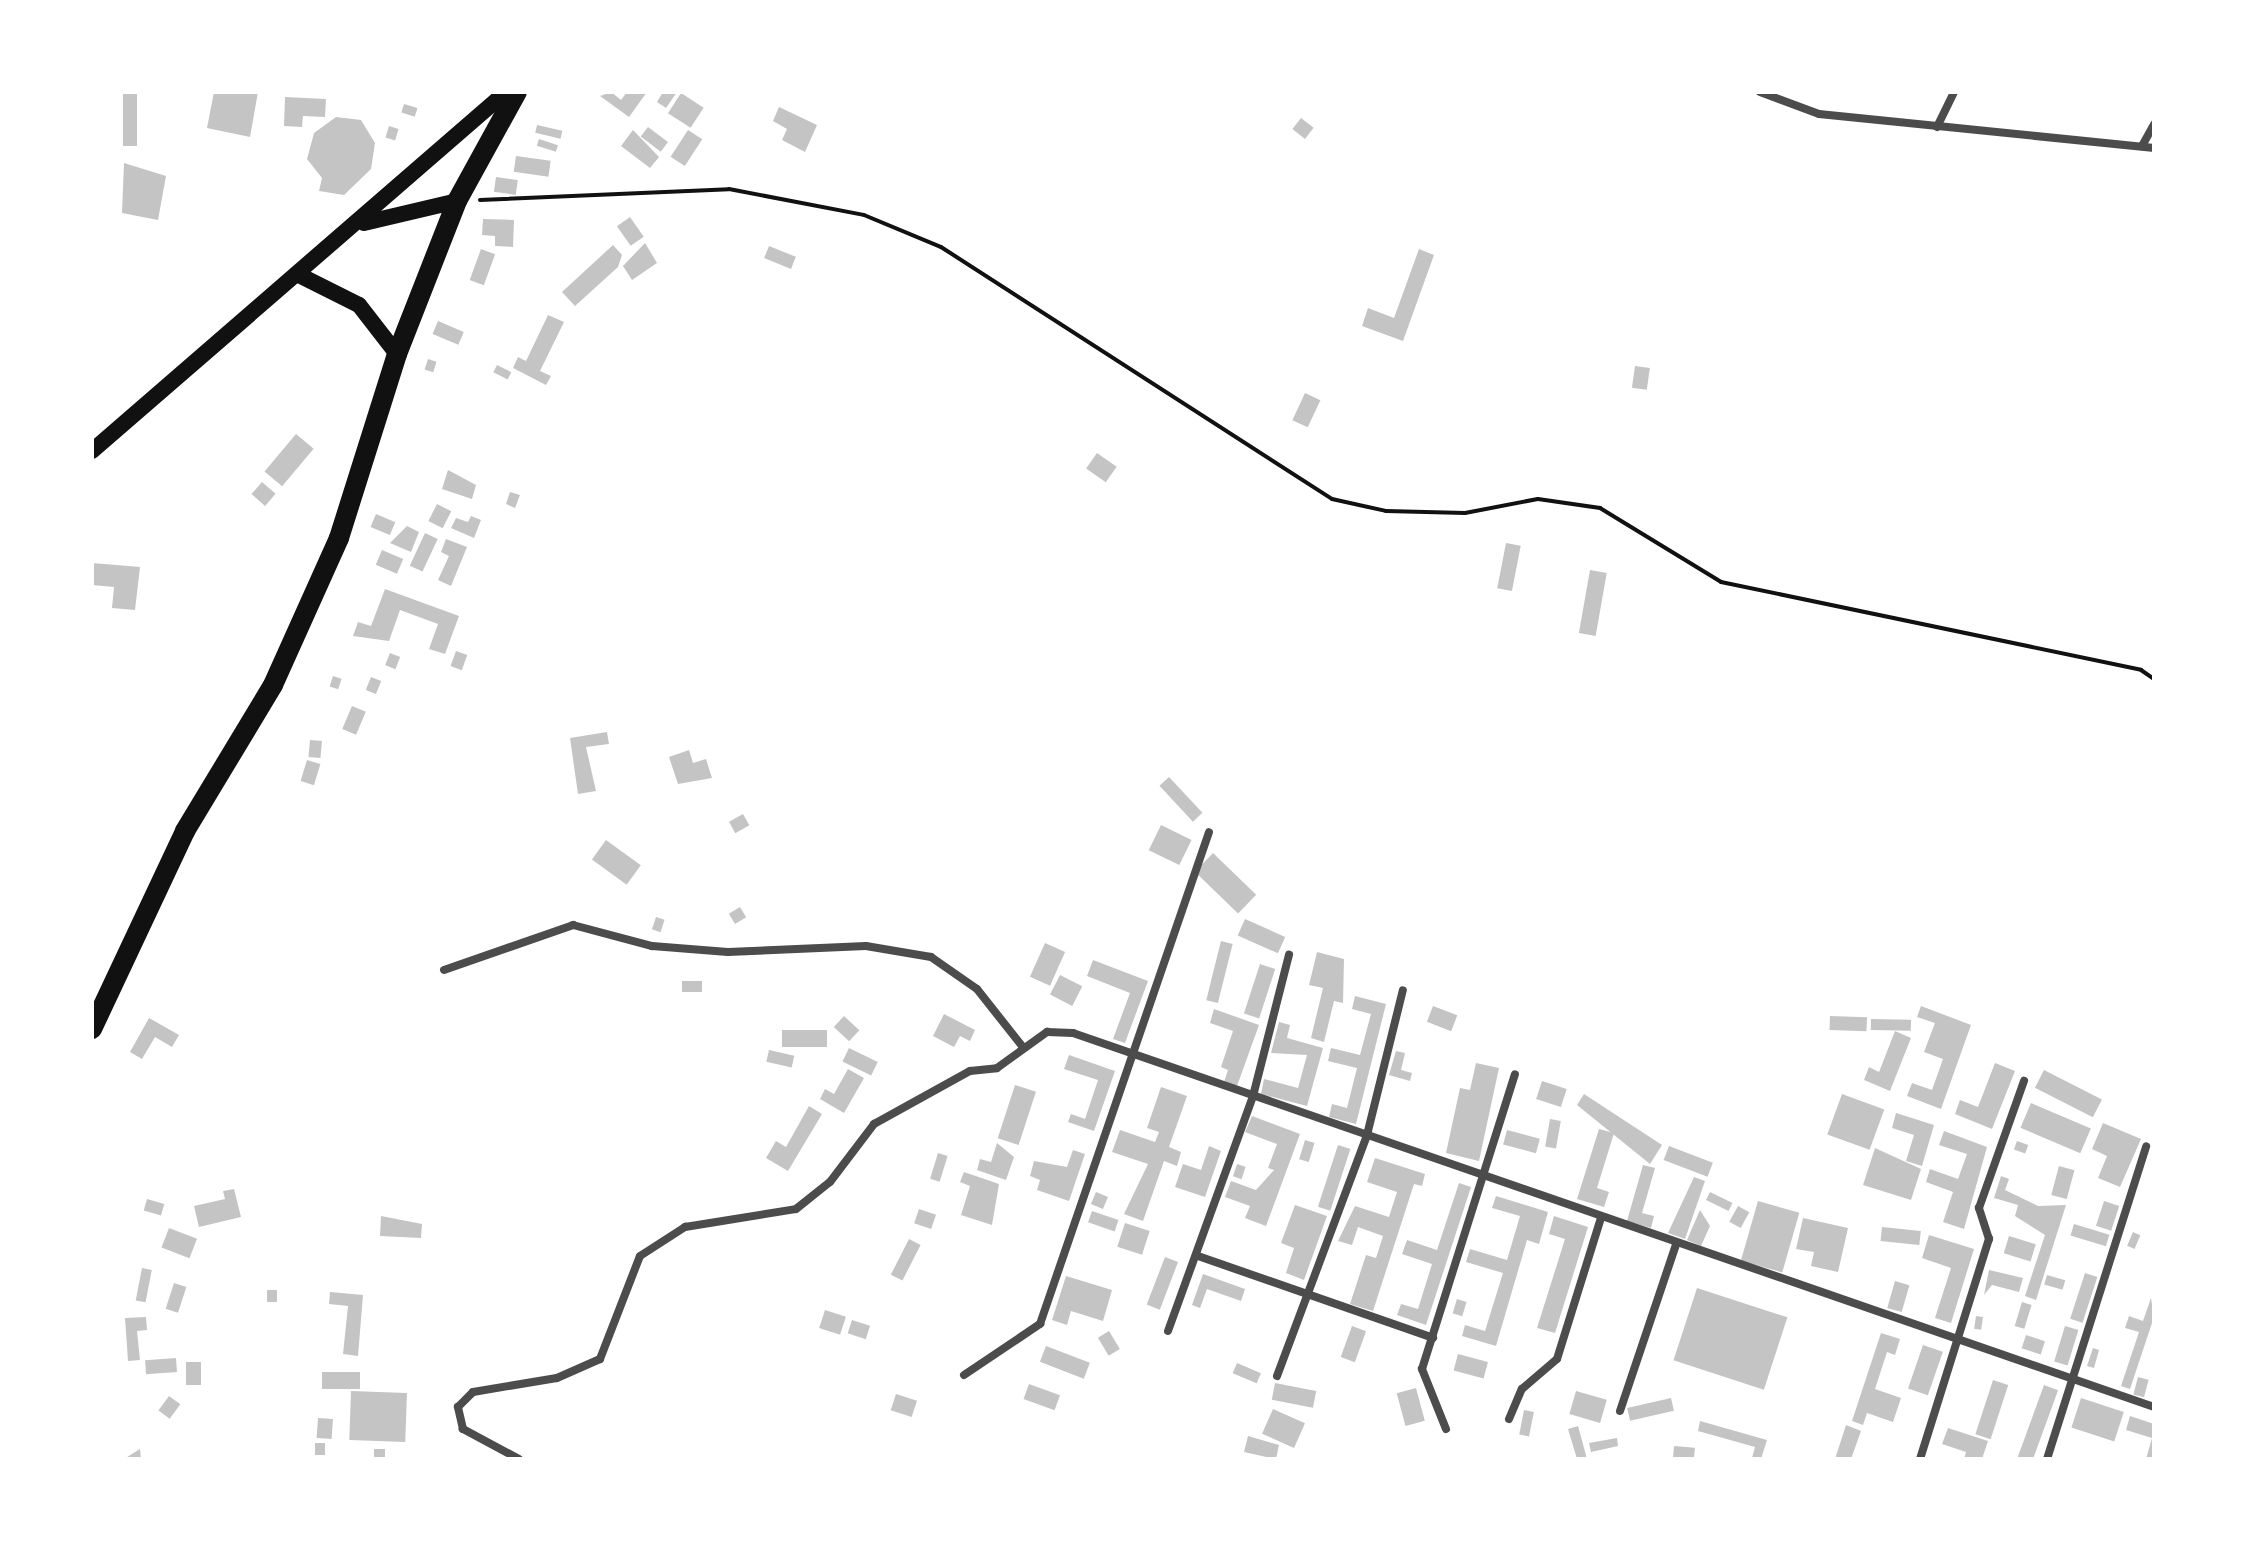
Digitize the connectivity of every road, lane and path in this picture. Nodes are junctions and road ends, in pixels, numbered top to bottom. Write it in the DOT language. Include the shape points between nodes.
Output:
graph roads {
  1 [pos="506,92"];
  2 [pos="517,92"];
  3 [pos="1760,92"];
  4 [pos="1954,92"];
  5 [pos="2154,124"];
  6 [pos="1937,127"];
  7 [pos="2142,146"];
  8 [pos="2154,148"];
  9 [pos="457,201"];
  10 [pos="363,224"];
  11 [pos="299,275"];
  12 [pos="397,354"];
  13 [pos="92,451"];
  14 [pos="2154,679"];
  15 [pos="1209,832"];
  16 [pos="1289,955"];
  17 [pos="444,970"];
  18 [pos="1403,990"];
  19 [pos="92,1029"];
  20 [pos="1022,1046"];
  21 [pos="1135,1057"];
  22 [pos="1515,1074"];
  23 [pos="2024,1081"];
  24 [pos="1253,1096"];
  25 [pos="1367,1135"];
  26 [pos="2146,1146"];
  27 [pos="1488,1176"];
  28 [pos="1601,1218"];
  29 [pos="1676,1245"];
  30 [pos="1198,1256"];
  31 [pos="1309,1295"];
  32 [pos="1168,1331"];
  33 [pos="1433,1338"];
  34 [pos="1962,1340"];
  35 [pos="964,1375"];
  36 [pos="1277,1376"];
  37 [pos="2076,1382"];
  38 [pos="2154,1407"];
  39 [pos="1620,1411"];
  40 [pos="1509,1419"];
  41 [pos="1446,1429"];
  42 [pos="519,1459"];
  43 [pos="1920,1459"];
  44 [pos="2047,1459"];
  1 -- 10 [label="main road"];
  2 -- 9 [label="main road"];
  3 -- 6 [label="street" via="1819,114"];
  4 -- 6 [label="street"];
  5 -- 7 [label="street"];
  6 -- 7 [label="street"];
  7 -- 8 [label="street"];
  9 -- 10 [label="main road"];
  9 -- 12 [label="main road"];
  9 -- 14 [label="path" via="729,189 864,215 941,247 1332,499 1386,511 1465,513 1538,499 1600,508 1721,582 2141,670"];
  10 -- 11 [label="main road"];
  11 -- 12 [label="main road" via="359,305"];
  11 -- 13 [label="main road"];
  12 -- 19 [label="main road" via="339,538 273,685 185,831"];
  15 -- 21 [label="street"];
  16 -- 24 [label="street"];
  17 -- 20 [label="street" via="573,925 652,946 728,952 866,946 931,957 977,989"];
  18 -- 25 [label="street"];
  20 -- 21 [label="street" via="1047,1032 1073,1033"];
  20 -- 42 [label="street" via="997,1068 970,1071 874,1124 830,1182 796,1209 685,1227 640,1256 600,1359 583,1371 473,1392 458,1407 463,1429"];
  21 -- 24 [label="street"];
  21 -- 35 [label="street" via="1040,1324"];
  22 -- 27 [label="street"];
  23 -- 34 [label="street" via="1979,1208 1989,1239"];
  24 -- 25 [label="street"];
  24 -- 30 [label="street"];
  25 -- 27 [label="street"];
  25 -- 31 [label="street"];
  26 -- 37 [label="street"];
  27 -- 28 [label="street"];
  27 -- 33 [label="street"];
  28 -- 29 [label="street"];
  28 -- 40 [label="street" via="1557,1359 1522,1389"];
  29 -- 34 [label="street"];
  29 -- 39 [label="street"];
  30 -- 31 [label="street"];
  30 -- 32 [label="street"];
  31 -- 33 [label="street"];
  31 -- 36 [label="street"];
  33 -- 41 [label="street" via="1422,1369"];
  34 -- 37 [label="street"];
  34 -- 43 [label="street"];
  37 -- 38 [label="street"];
  37 -- 44 [label="street"];
}
